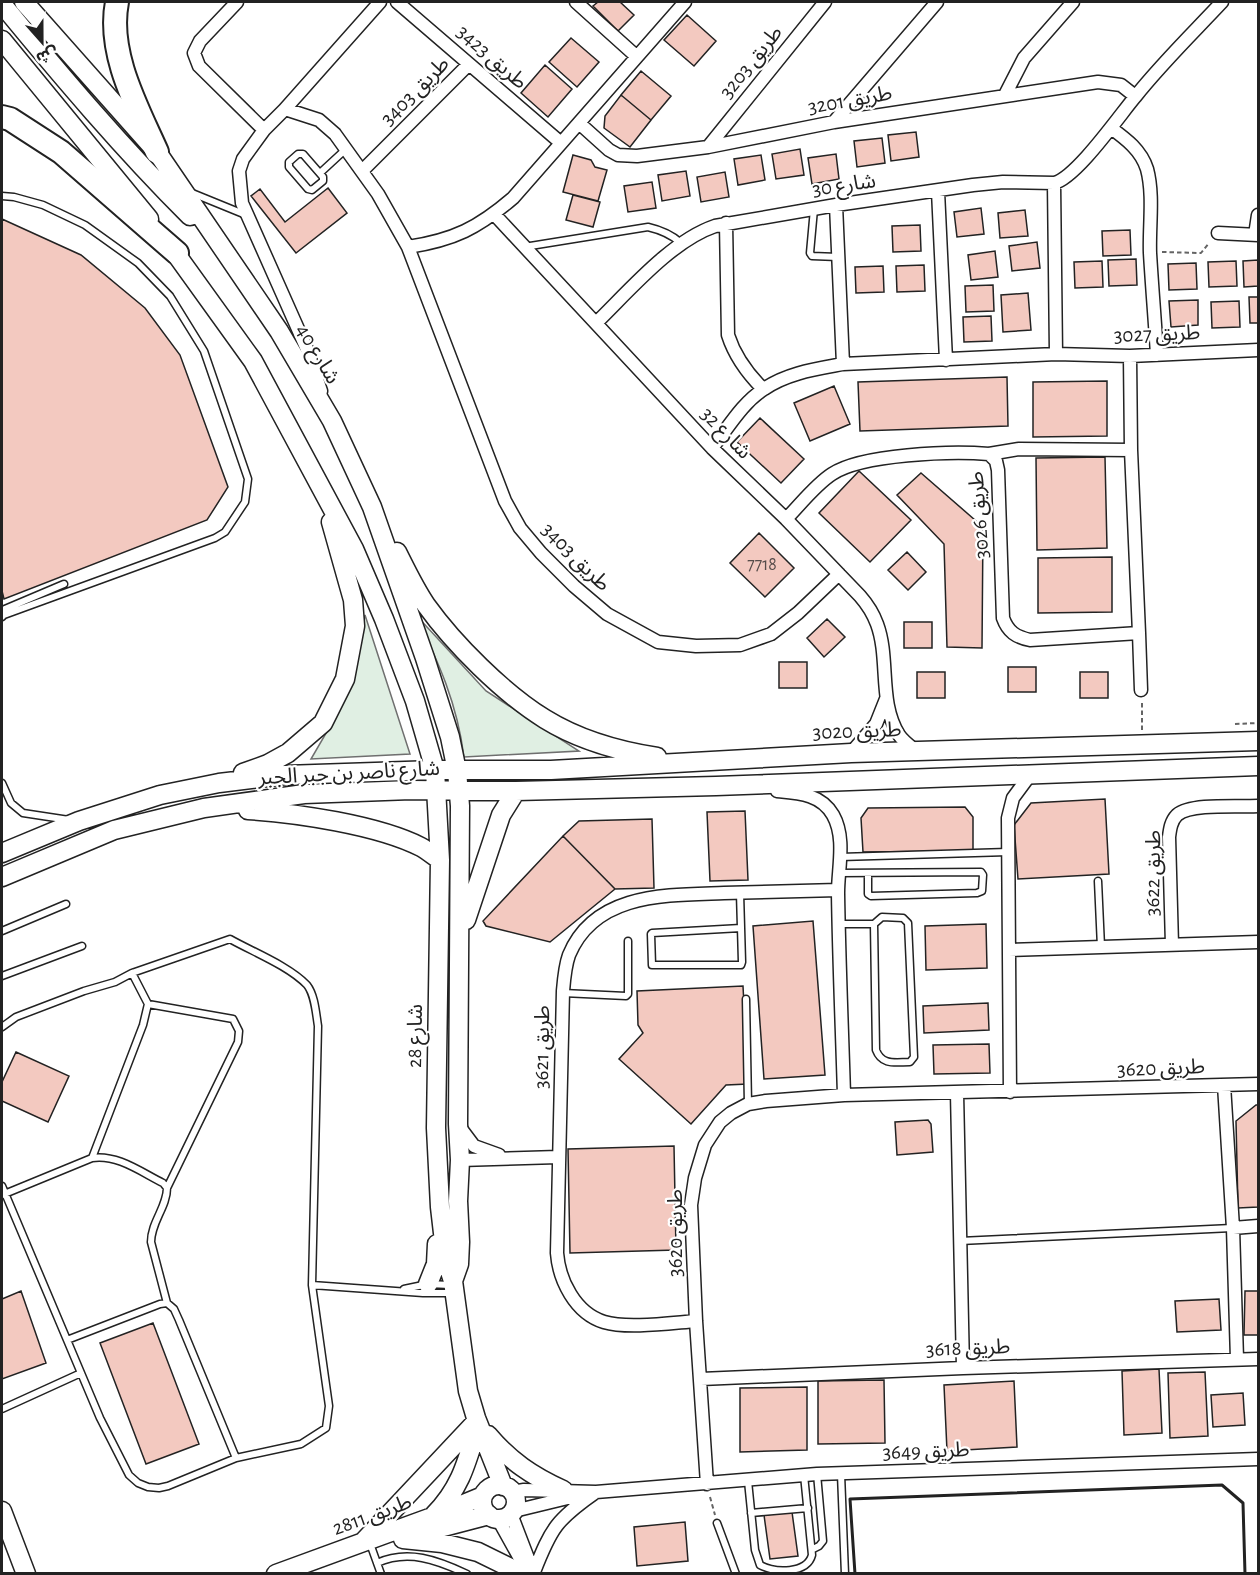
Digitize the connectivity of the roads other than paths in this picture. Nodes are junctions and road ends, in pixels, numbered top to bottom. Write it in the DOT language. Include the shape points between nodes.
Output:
graph roads {
  1 [pos="24,2"];
  2 [pos="117,2"];
  3 [pos="237,2"];
  4 [pos="380,2"];
  5 [pos="397,2"];
  6 [pos="576,2"];
  7 [pos="685,2"];
  8 [pos="825,2"];
  9 [pos="937,2"];
  10 [pos="1073,2"];
  11 [pos="1222,2"];
  12 [pos="2,4"];
  13 [pos="2,40"];
  14 [pos="636,57"];
  15 [pos="470,64"];
  16 [pos="1005,95"];
  17 [pos="1136,96"];
  18 [pos="285,109"];
  19 [pos="2,117"];
  20 [pos="834,122"];
  21 [pos="579,123"];
  22 [pos="1111,128"];
  23 [pos="264,130"];
  24 [pos="561,143"];
  25 [pos="708,147"];
  26 [pos="346,148"];
  27 [pos="157,152"];
  28 [pos="362,171"];
  29 [pos="320,172"];
  30 [pos="1054,183"];
  31 [pos="182,188"];
  32 [pos="938,191"];
  33 [pos="2,196"];
  34 [pos="836,205"];
  35 [pos="814,209"];
  36 [pos="494,214"];
  37 [pos="1258,215"];
  38 [pos="247,216"];
  39 [pos="726,223"];
  40 [pos="1218,233"];
  41 [pos="1257,235"];
  42 [pos="215,240"];
  43 [pos="682,244"];
  44 [pos="408,247"];
  45 [pos="523,247"];
  46 [pos="177,253"];
  47 [pos="838,257"];
  48 [pos="596,323"];
  49 [pos="1258,350"];
  50 [pos="1056,354"];
  51 [pos="1157,355"];
  52 [pos="1131,356"];
  53 [pos="946,360"];
  54 [pos="843,364"];
  55 [pos="763,389"];
  56 [pos="332,422"];
  57 [pos="712,448"];
  58 [pos="1131,450"];
  59 [pos="989,454"];
  60 [pos="321,485"];
  61 [pos="372,507"];
  62 [pos="786,519"];
  63 [pos="839,573"];
  64 [pos="64,584"];
  65 [pos="2,616"];
  66 [pos="1139,633"];
  67 [pos="1142,690"];
  68 [pos="886,698"];
  69 [pos="1258,741"];
  70 [pos="916,751"];
  71 [pos="851,753"];
  72 [pos="685,762"];
  73 [pos="1258,766"];
  74 [pos="435,770"];
  75 [pos="457,771"];
  76 [pos="1030,775"];
  77 [pos="2,783"];
  78 [pos="219,783"];
  79 [pos="716,786"];
  80 [pos="436,790"];
  81 [pos="459,790"];
  82 [pos="516,791"];
  83 [pos="1258,806"];
  84 [pos="204,808"];
  85 [pos="79,821"];
  86 [pos="1008,852"];
  87 [pos="2,853"];
  88 [pos="840,857"];
  89 [pos="440,860"];
  90 [pos="839,873"];
  91 [pos="868,873"];
  92 [pos="2,877"];
  93 [pos="1098,881"];
  94 [pos="838,890"];
  95 [pos="740,893"];
  96 [pos="66,904"];
  97 [pos="839,924"];
  98 [pos="874,924"];
  99 [pos="741,928"];
  100 [pos="2,930"];
  101 [pos="460,937"];
  102 [pos="628,941"];
  103 [pos="1258,942"];
  104 [pos="1172,945"];
  105 [pos="82,946"];
  106 [pos="1101,947"];
  107 [pos="1009,950"];
  108 [pos="132,973"];
  109 [pos="2,976"];
  110 [pos="563,993"];
  111 [pos="746,999"];
  112 [pos="148,1004"];
  113 [pos="2,1027"];
  114 [pos="1258,1084"];
  115 [pos="1224,1085"];
  116 [pos="1010,1092"];
  117 [pos="957,1093"];
  118 [pos="844,1095"];
  119 [pos="748,1104"];
  120 [pos="458,1124"];
  121 [pos="436,1128"];
  122 [pos="506,1157"];
  123 [pos="558,1157"];
  124 [pos="92,1158"];
  125 [pos="460,1160"];
  126 [pos="2,1186"];
  127 [pos="167,1188"];
  128 [pos="3,1195"];
  129 [pos="440,1207"];
  130 [pos="1258,1226"];
  131 [pos="1233,1228"];
  132 [pos="960,1241"];
  133 [pos="428,1284"];
  134 [pos="312,1285"];
  135 [pos="454,1286"];
  136 [pos="398,1291"];
  137 [pos="167,1303"];
  138 [pos="696,1322"];
  139 [pos="67,1340"];
  140 [pos="1237,1359"];
  141 [pos="1258,1359"];
  142 [pos="963,1368"];
  143 [pos="81,1373"];
  144 [pos="701,1379"];
  145 [pos="3,1407"];
  146 [pos="477,1425"];
  147 [pos="236,1458"];
  148 [pos="1258,1459"];
  149 [pos="841,1474"];
  150 [pos="811,1475"];
  151 [pos="748,1481"];
  152 [pos="707,1484"];
  153 [pos="497,1490"];
  154 [pos="563,1491"];
  155 [pos="596,1492"];
  156 [pos="808,1508"];
  157 [pos="2,1511"];
  158 [pos="751,1514"];
  159 [pos="503,1515"];
  160 [pos="432,1517"];
  161 [pos="717,1523"];
  162 [pos="403,1539"];
  163 [pos="813,1549"];
  164 [pos="371,1552"];
  165 [pos="291,1572"];
  166 [pos="530,1573"];
  167 [pos="26,1574"];
  168 [pos="381,1574"];
  169 [pos="467,1574"];
  170 [pos="736,1574"];
  171 [pos="845,1574"];
  1 -- 27 [label="main road, شارع 40"];
  2 -- 27 [label="highway" via="114,16 123,74"];
  3 -- 23 [label="street" via="200,41 194,53 199,66"];
  4 -- 18 [label="street"];
  5 -- 15 [label="street, طريق 3423"];
  6 -- 14 [label="street"];
  7 -- 14 [label="street"];
  8 -- 25 [label="street, طريق 3203"];
  9 -- 20 [label="street"];
  10 -- 16 [label="street" via="1024,58"];
  11 -- 17 [label="street"];
  12 -- 42 [label="main road" via="158,184"];
  13 -- 46 [label="main road"];
  14 -- 21 [label="street"];
  15 -- 24 [label="street, طريق 3423"];
  15 -- 28 [label="street, طريق 3403"];
  16 -- 17 [label="street, طريق 3201" via="1106,82 1121,85"];
  16 -- 20 [label="street, طريق 3201"];
  17 -- 22 [label="street"];
  18 -- 23 [label="street"];
  18 -- 26 [label="street" via="327,125"];
  19 -- 46 [label="highway" via="61,152"];
  20 -- 25 [label="street, طريق 3201"];
  21 -- 24 [label="street"];
  21 -- 25 [label="street, طريق 3201" via="609,150 627,156"];
  22 -- 30 [label="street" via="1065,178"];
  22 -- 51 [label="street" via="1139,152 1147,168"];
  23 -- 38 [label="street" via="239,171"];
  24 -- 36 [label="street"];
  26 -- 28 [label="street"];
  26 -- 29 [label="lane"];
  27 -- 31 [label="main road, شارع 40"];
  28 -- 44 [label="street"];
  29 -- 29 [label="lane" via="303,154 289,162 310,190 323,181"];
  30 -- 32 [label="street, شارع 30" via="1003,182"];
  30 -- 50 [label="street"];
  31 -- 38 [label="lane"];
  31 -- 42 [label="main road, شارع 40"];
  32 -- 34 [label="street, شارع 30"];
  32 -- 53 [label="street"];
  33 -- 65 [label="lane" via="43,205 85,225 138,263 170,296 204,351 248,479 245,502 225,532 215,538"];
  34 -- 35 [label="street, شارع 30"];
  34 -- 47 [label="street"];
  35 -- 39 [label="street, شارع 30"];
  35 -- 47 [label="lane" via="810,253"];
  36 -- 44 [label="street" via="436,243"];
  36 -- 45 [label="street, شارع 32"];
  37 -- 41 [label="street"];
  38 -- 56 [label="street" via="306,347"];
  39 -- 43 [label="street, شارع 30" via="701,231"];
  39 -- 55 [label="street" via="728,335 732,349"];
  40 -- 41 [label="street"];
  42 -- 56 [label="main road, شارع 40" via="279,331"];
  43 -- 45 [label="lane" via="672,235 648,227"];
  43 -- 48 [label="street, شارع 30"];
  44 -- 63 [label="street, طريق 3403" via="505,501 520,528 541,553 607,614 658,642 740,645 771,634"];
  45 -- 48 [label="street, شارع 32"];
  46 -- 60 [label="main road" via="253,361"];
  47 -- 54 [label="street"];
  48 -- 57 [label="street, شارع 32"];
  49 -- 51 [label="street, طريق 3027"];
  50 -- 52 [label="street, طريق 3027"];
  50 -- 53 [label="street, طريق 3027"];
  51 -- 52 [label="street, طريق 3027"];
  52 -- 58 [label="street"];
  53 -- 54 [label="street, طريق 3027"];
  54 -- 55 [label="street, طريق 3027" via="799,373"];
  55 -- 57 [label="street, طريق 3027"];
  56 -- 61 [label="main road, شارع 40"];
  57 -- 62 [label="street, شارع 32"];
  58 -- 59 [label="street" via="1019,449"];
  58 -- 66 [label="street"];
  59 -- 62 [label="street, طريق 3026" via="897,457 845,466 829,476"];
  59 -- 66 [label="street, طريق 3026" via="998,470 1003,618 1011,632 1030,640"];
  60 -- 74 [label="main road" via="384,619 415,701"];
  60 -- 78 [label="main road" via="353,600 355,626 345,679 323,723 288,753"];
  61 -- 72 [label="main road" via="425,604 478,664 508,691 545,719 588,740 630,753"];
  61 -- 75 [label="main road, شارع 40" via="450,737"];
  62 -- 63 [label="street, شارع 32"];
  63 -- 68 [label="street, شارع 32" via="865,602 878,625"];
  64 -- 65 [label="lane" via="4,609"];
  66 -- 67 [label="street"];
  68 -- 70 [label="street" via="898,734"];
  68 -- 71 [label="street" via="876,724"];
  69 -- 70 [label="main road, طريق 3020"];
  70 -- 71 [label="main road, طريق 3020"];
  71 -- 72 [label="main road, طريق 3020"];
  72 -- 75 [label="main road, طريق 3020"];
  73 -- 76 [label="main road"];
  74 -- 75 [label="main road, شارع ناصر بن جبر الجبر"];
  74 -- 78 [label="main road, شارع ناصر بن جبر الجبر" via="285,775"];
  74 -- 80 [label="main road"];
  75 -- 81 [label="main road, شارع 40"];
  76 -- 79 [label="main road"];
  76 -- 86 [label="street" via="1012,798"];
  77 -- 85 [label="lane" via="11,803 23,813"];
  78 -- 85 [label="main road, شارع ناصر بن جبر الجبر" via="160,795"];
  79 -- 82 [label="main road"];
  79 -- 88 [label="street" via="808,794 823,802 834,816"];
  80 -- 81 [label="main road, شارع ناصر بن جبر الجبر"];
  80 -- 84 [label="main road, شارع ناصر بن جبر الجبر" via="304,794"];
  80 -- 89 [label="main road, شارع 28"];
  81 -- 82 [label="main road"];
  81 -- 101 [label="main road, شارع 28"];
  82 -- 101 [label="main road" via="501,815"];
  83 -- 104 [label="street, طريق 3622" via="1197,808 1176,816 1169,837"];
  84 -- 89 [label="main road" via="275,812 356,826 422,847"];
  84 -- 92 [label="main road, شارع ناصر بن جبر الجبر" via="114,830"];
  85 -- 87 [label="main road, شارع ناصر بن جبر الجبر"];
  86 -- 88 [label="lane"];
  86 -- 107 [label="street"];
  88 -- 90 [label="street"];
  89 -- 121 [label="main road, شارع 28"];
  90 -- 91 [label="lane"];
  90 -- 94 [label="street"];
  91 -- 91 [label="lane" via="981,872 982,891 871,896"];
  93 -- 106 [label="lane"];
  94 -- 95 [label="street, طريق 3621"];
  94 -- 97 [label="street"];
  95 -- 99 [label="lane"];
  95 -- 110 [label="street, طريق 3621" via="668,895 615,907 595,920 570,954"];
  96 -- 100 [label="lane"];
  97 -- 98 [label="lane"];
  97 -- 118 [label="street"];
  98 -- 98 [label="lane" via="876,1050 885,1062 910,1062 914,1057 908,923 903,918 882,917"];
  99 -- 99 [label="lane" via="741,964 652,965 652,933"];
  101 -- 120 [label="main road, شارع 28"];
  102 -- 110 [label="lane" via="626,996"];
  103 -- 104 [label="street, طريق 3622"];
  104 -- 106 [label="street, طريق 3622"];
  105 -- 109 [label="lane"];
  106 -- 107 [label="street, طريق 3622"];
  107 -- 116 [label="street"];
  108 -- 112 [label="lane"];
  108 -- 113 [label="lane" via="16,1017"];
  108 -- 134 [label="lane" via="230,939 286,969 308,986 318,1026"];
  110 -- 123 [label="street, طريق 3621"];
  111 -- 119 [label="lane"];
  112 -- 124 [label="lane"];
  112 -- 127 [label="lane" via="233,1019 239,1031 238,1042"];
  114 -- 115 [label="street, طريق 3620"];
  115 -- 116 [label="street, طريق 3620"];
  115 -- 131 [label="street"];
  116 -- 117 [label="street, طريق 3620"];
  117 -- 118 [label="street, طريق 3620"];
  117 -- 132 [label="street"];
  118 -- 119 [label="street, طريق 3620"];
  119 -- 138 [label="street, طريق 3620" via="720,1122 705,1145 695,1178 691,1205"];
  120 -- 122 [label="street" via="474,1146"];
  120 -- 125 [label="main road, شارع 28"];
  121 -- 125 [label="main road"];
  121 -- 129 [label="main road, شارع 28"];
  122 -- 123 [label="street"];
  122 -- 125 [label="street"];
  123 -- 138 [label="street, طريق 3621" via="558,1269 576,1301 602,1321 621,1325"];
  124 -- 127 [label="lane" via="114,1159"];
  124 -- 128 [label="lane"];
  125 -- 135 [label="main road, شارع 28" via="460,1254"];
  126 -- 128 [label="lane"];
  127 -- 137 [label="lane" via="151,1242"];
  128 -- 139 [label="lane"];
  129 -- 133 [label="main road" via="436,1264"];
  129 -- 135 [label="main road, شارع 28" via="446,1259"];
  130 -- 131 [label="street"];
  131 -- 132 [label="lane"];
  131 -- 140 [label="street"];
  132 -- 142 [label="street"];
  133 -- 135 [label="lane"];
  133 -- 136 [label="lane"];
  134 -- 136 [label="lane"];
  134 -- 147 [label="lane" via="329,1406 326,1428 301,1444"];
  135 -- 136 [label="lane"];
  135 -- 146 [label="main road, شارع 28" via="463,1362"];
  137 -- 139 [label="lane"];
  137 -- 147 [label="lane" via="179,1320"];
  138 -- 144 [label="street, طريق 3620"];
  139 -- 143 [label="lane"];
  140 -- 141 [label="street, طريق 3618"];
  140 -- 142 [label="street, طريق 3618"];
  142 -- 144 [label="street, طريق 3618"];
  143 -- 145 [label="lane"];
  143 -- 147 [label="lane" via="129,1475 138,1483 168,1486"];
  144 -- 152 [label="street, طريق 3620"];
  146 -- 153 [label="main road, شارع 28"];
  146 -- 154 [label="main road" via="511,1459 536,1478"];
  146 -- 160 [label="main road" via="463,1475"];
  146 -- 164 [label="main road"];
  148 -- 149 [label="street, طريق 3649"];
  149 -- 150 [label="street, طريق 3649"];
  149 -- 171 [label="lane"];
  150 -- 151 [label="street, طريق 3649"];
  150 -- 156 [label="lane"];
  150 -- 163 [label="lane" via="823,1541"];
  151 -- 152 [label="street, طريق 3649"];
  151 -- 158 [label="lane"];
  152 -- 155 [label="street, طريق 3649"];
  153 -- 154 [label="street, طريق 3649"];
  153 -- 159 [label="main road" via="516,1504"];
  153 -- 159 [label="main road" via="483,1507"];
  153 -- 160 [label="main road, طريق 2811"];
  154 -- 155 [label="street, طريق 3649"];
  155 -- 159 [label="street, طريق 3649"];
  155 -- 166 [label="street" via="559,1520"];
  156 -- 158 [label="lane"];
  156 -- 163 [label="lane"];
  157 -- 167 [label="main road"];
  158 -- 163 [label="lane" via="760,1565 773,1570 804,1567 810,1562"];
  159 -- 162 [label="main road, طريق 2811"];
  159 -- 166 [label="street"];
  160 -- 164 [label="main road, طريق 2811"];
  161 -- 170 [label="lane"];
  162 -- 164 [label="main road, طريق 2811"];
  162 -- 166 [label="main road" via="478,1551"];
  164 -- 165 [label="main road, طريق 2811"];
  164 -- 168 [label="lane"];
  164 -- 169 [label="lane" via="430,1560"];
}
